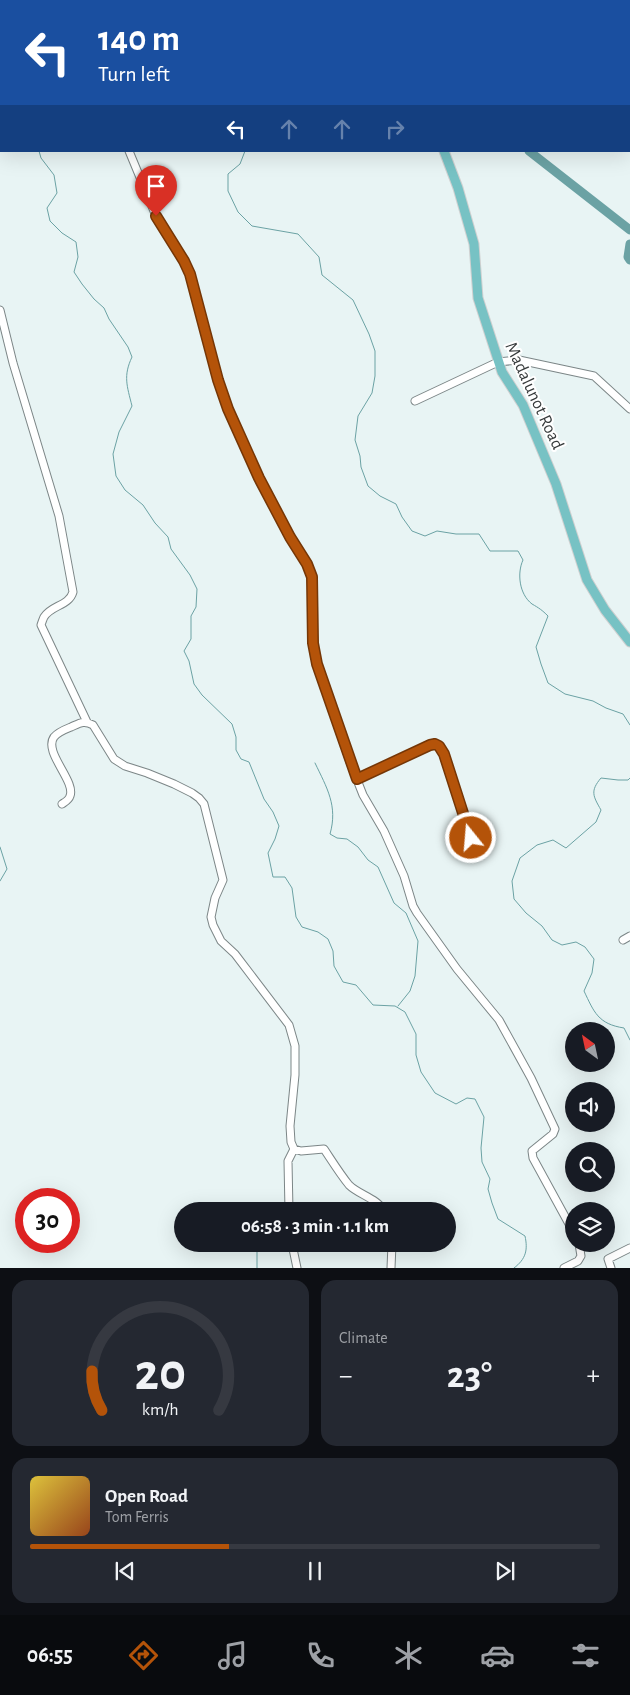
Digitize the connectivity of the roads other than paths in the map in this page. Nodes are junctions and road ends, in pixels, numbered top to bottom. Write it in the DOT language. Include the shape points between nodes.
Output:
graph roads {
  1 [pos="129,152"];
  2 [pos="444,152"];
  3 [pos="0,310"];
  4 [pos="498,362"];
  5 [pos="415,401"];
  6 [pos="630,409"];
  7 [pos="630,642"];
  8 [pos="87,722"];
  9 [pos="357,779"];
  10 [pos="62,804"];
  11 [pos="471,838"];
  12 [pos="294,1149"];
  13 [pos="289,1202"];
  14 [pos="375,1202"];
  15 [pos="565,1217"];
  16 [pos="630,1248"];
  17 [pos="294,1252"];
  18 [pos="392,1252"];
  19 [pos="580,1252"];
  20 [pos="297,1268"];
  21 [pos="391,1268"];
  22 [pos="564,1268"];
  23 [pos="611,1268"];
  1 -- 9 [label="street" via="156,216 190,274 218,380 232,418 259,478 312,577 314,650"];
  2 -- 4 [label="main road, Madalunot Road" via="474,244 478,298"];
  3 -- 8 [label="street" via="59,516 73,592 72,598 44,616 41,625"];
  4 -- 5 [label="street"];
  4 -- 6 [label="street" via="519,360 594,376"];
  4 -- 7 [label="main road, Madalunot Road" via="523,405 553,475 587,580"];
  8 -- 10 [label="street" via="63,730 52,742 71,794"];
  8 -- 12 [label="street" via="93,725 114,759 174,784 204,804 223,880 211,917 213,925 221,941 235,954 289,1025 295,1046 290,1126"];
  9 -- 11 [label="street" via="430,745 439,746"];
  9 -- 15 [label="street" via="404,876 413,906 446,955 499,1020 542,1100 554,1129 553,1134 532,1151 533,1158"];
  12 -- 13 [label="street" via="288,1161"];
  12 -- 14 [label="street" via="324,1149 350,1186"];
  16 -- 23 [label="street" via="608,1259"];
  17 -- 20 [label="street"];
  18 -- 21 [label="street"];
  19 -- 22 [label="street" via="578,1261"];
}
